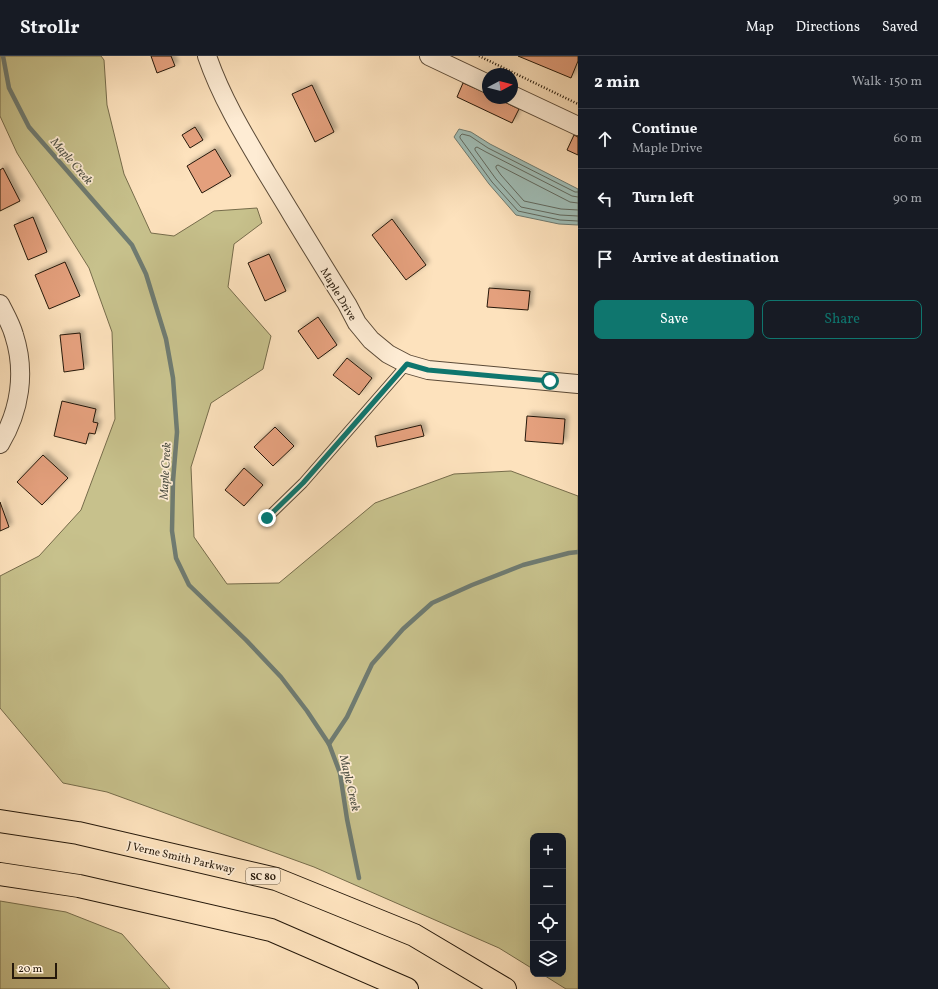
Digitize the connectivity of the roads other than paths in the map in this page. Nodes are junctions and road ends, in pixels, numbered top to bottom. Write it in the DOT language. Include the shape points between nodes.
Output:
graph roads {
  1 [pos="207,56"];
  2 [pos="429,56"];
  3 [pos="482,81"];
  4 [pos="518,98"];
  5 [pos="578,126"];
  6 [pos="0,304"];
  7 [pos="407,364"];
  8 [pos="578,384"];
  9 [pos="0,444"];
  10 [pos="267,518"];
  11 [pos="0,821"];
  12 [pos="0,874"];
  13 [pos="407,989"];
  14 [pos="505,989"];
  1 -- 7 [label="street, Maple Drive" via="213,75 254,150 357,323 371,340 388,354"];
  2 -- 3 [label="street"];
  4 -- 5 [label="street"];
  6 -- 9 [label="street" via="14,334 21,374 15,413"];
  7 -- 8 [label="street, Maple Drive" via="428,370"];
  7 -- 10 [label="lane" via="303,483"];
  11 -- 14 [label="main road, J Verne Smith Parkway / SC 80" via="78,833 276,879 414,935"];
  12 -- 13 [label="main road" via="79,886 271,930"];
}
